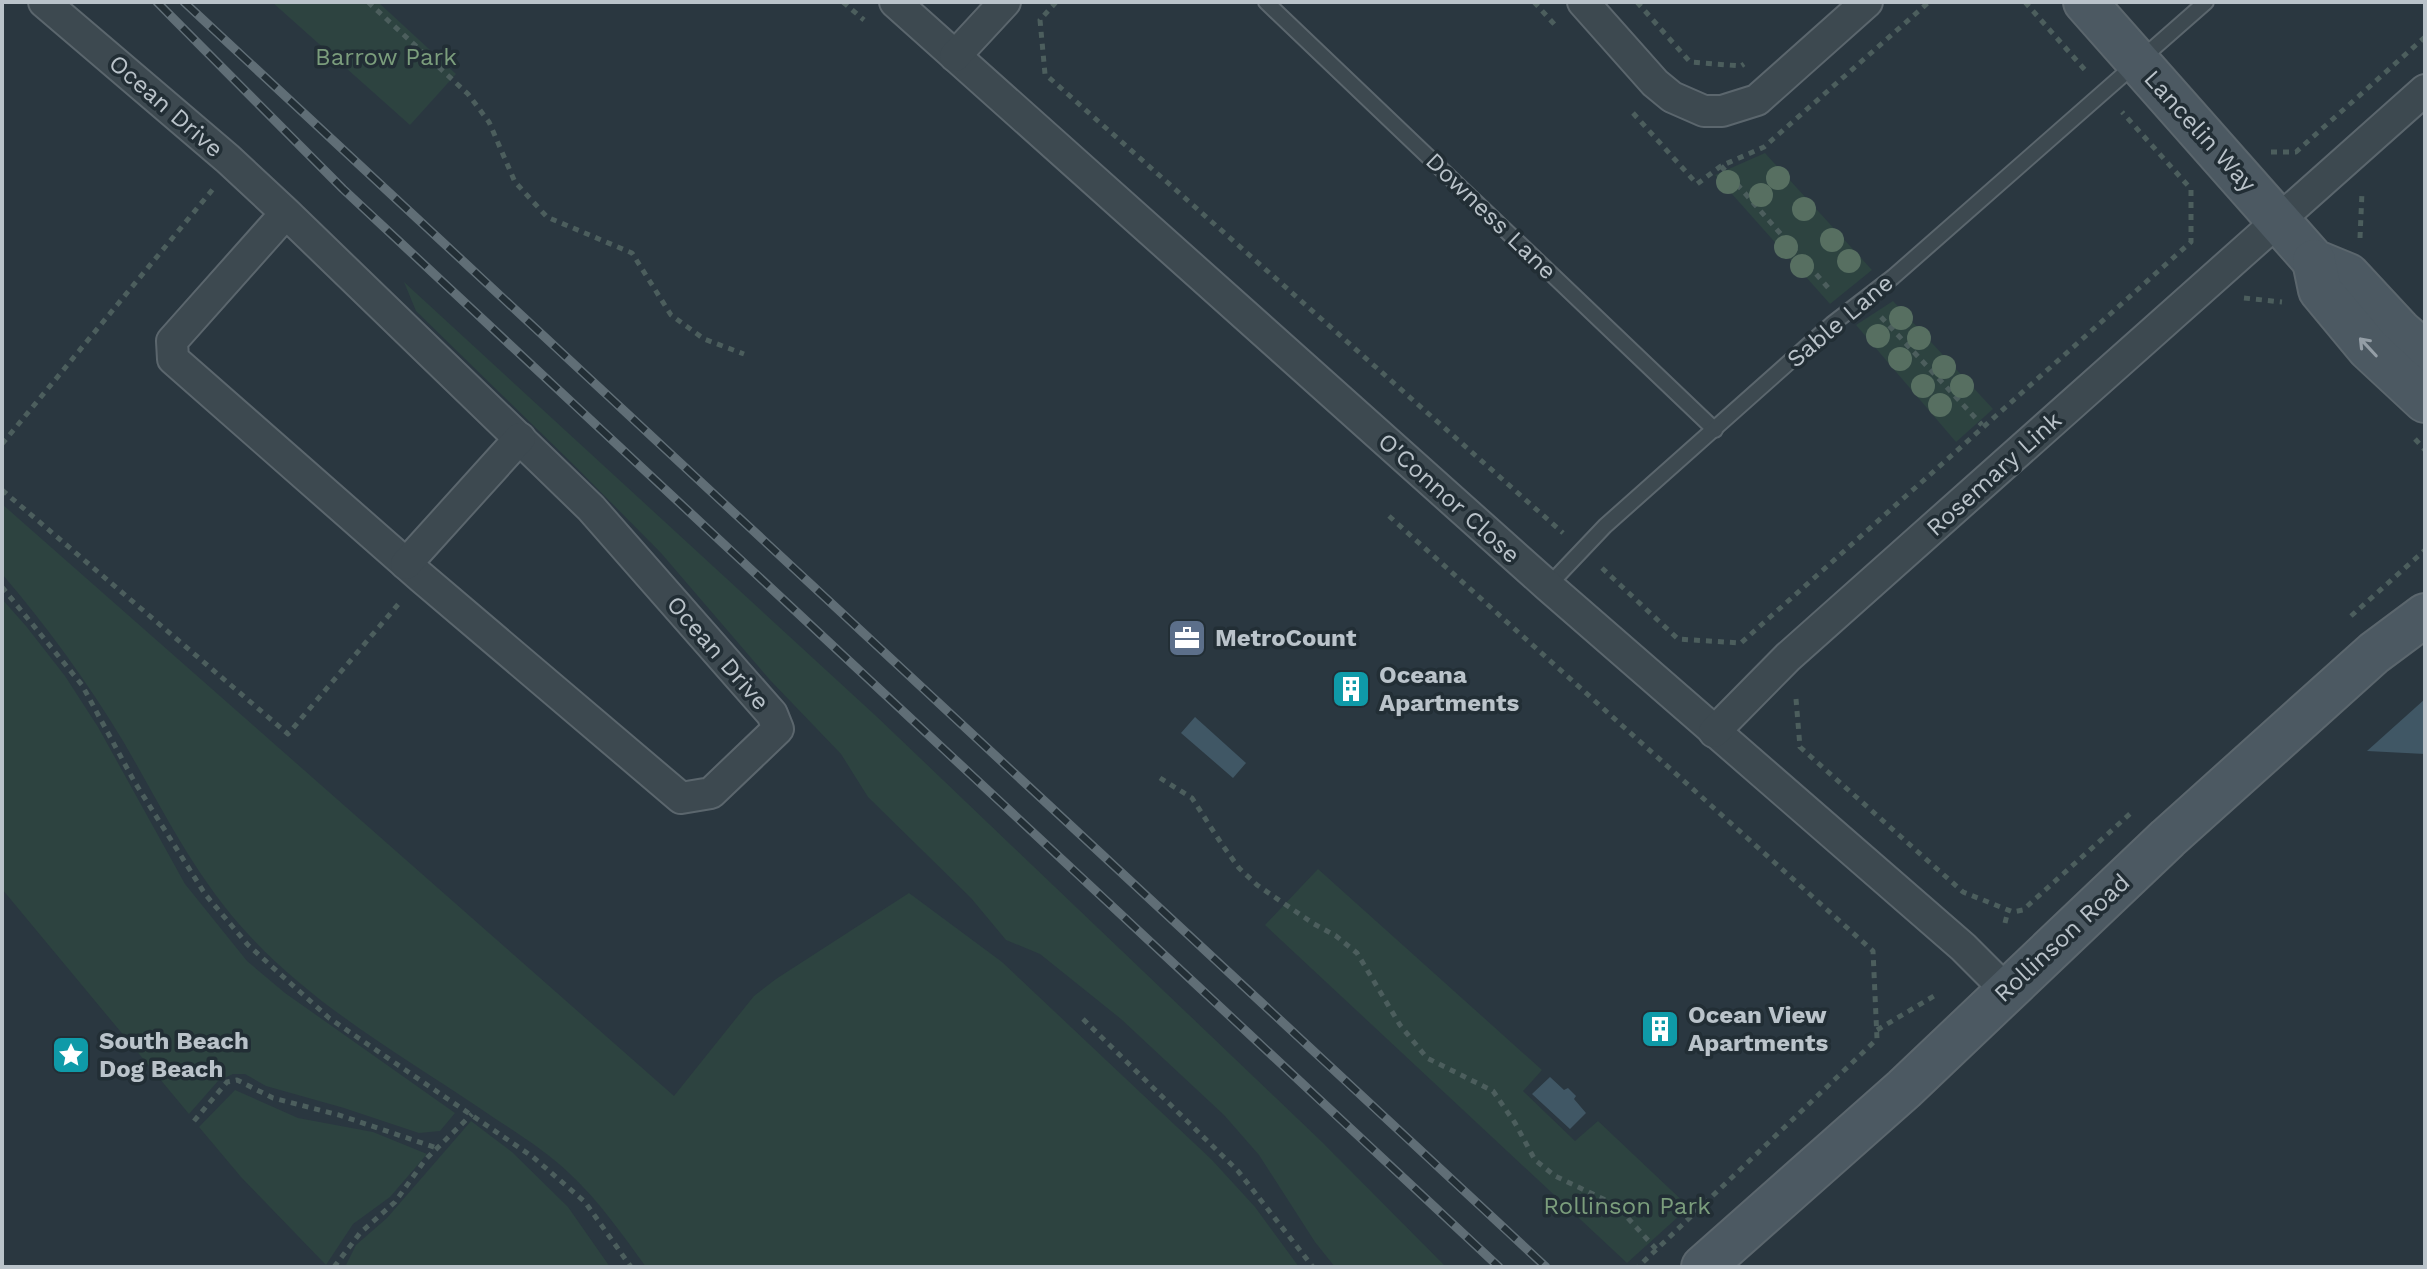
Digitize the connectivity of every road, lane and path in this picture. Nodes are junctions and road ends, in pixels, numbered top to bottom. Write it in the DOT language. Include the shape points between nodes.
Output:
graph roads {
  1 [pos="44,2"];
  2 [pos="368,2"];
  3 [pos="895,2"];
  4 [pos="1005,2"];
  5 [pos="1056,2"];
  6 [pos="1266,2"];
  7 [pos="1583,2"];
  8 [pos="1637,2"];
  9 [pos="1867,2"];
  10 [pos="2025,2"];
  11 [pos="2085,2"];
  12 [pos="2206,2"];
  13 [pos="2425,37"];
  14 [pos="955,56"];
  15 [pos="1752,57"];
  16 [pos="2138,62"];
  17 [pos="2085,70"];
  18 [pos="2425,90"];
  19 [pos="2122,112"];
  20 [pos="2261,142"];
  21 [pos="228,159"];
  22 [pos="1721,166"];
  23 [pos="2372,183"];
  24 [pos="286,213"];
  25 [pos="2279,222"];
  26 [pos="2359,247"];
  27 [pos="2314,261"];
  28 [pos="1838,298"];
  29 [pos="1877,313"];
  30 [pos="2425,353"];
  31 [pos="744,354"];
  32 [pos="2425,401"];
  33 [pos="1982,425"];
  34 [pos="1715,430"];
  35 [pos="520,438"];
  36 [pos="2,444"];
  37 [pos="2,490"];
  38 [pos="1389,516"];
  39 [pos="1565,535"];
  40 [pos="2425,550"];
  41 [pos="1602,568"];
  42 [pos="414,571"];
  43 [pos="1548,586"];
  44 [pos="2,587"];
  45 [pos="2425,615"];
  46 [pos="2342,624"];
  47 [pos="1789,693"];
  48 [pos="1714,732"];
  49 [pos="1160,778"];
  50 [pos="2141,804"];
  51 [pos="2008,911"];
  52 [pos="2005,923"];
  53 [pos="2006,990"];
  54 [pos="1934,996"];
  55 [pos="1083,1019"];
  56 [pos="1876,1031"];
  57 [pos="472,1114"];
  58 [pos="194,1121"];
  59 [pos="437,1148"];
  60 [pos="1656,1249"];
  61 [pos="334,1267"];
  62 [pos="631,1267"];
  63 [pos="1313,1267"];
  64 [pos="1638,1267"];
  65 [pos="1703,1267"];
  1 -- 21 [label="street, Ocean Drive"];
  2 -- 31 [label="path" via="468,94 489,122 515,182 547,217 632,253 671,315 704,339"];
  3 -- 14 [label="street, O'Connor Close"];
  4 -- 14 [label="street"];
  5 -- 39 [label="path" via="1040,20 1045,74"];
  6 -- 34 [label="lane, Downess Lane"];
  7 -- 9 [label="street" via="1655,83 1704,111 1757,100"];
  8 -- 15 [label="path" via="1690,62 1741,66"];
  10 -- 17 [label="path"];
  11 -- 16 [label="street, Lancelin Way"];
  12 -- 16 [label="lane, Sable Lane"];
  13 -- 20 [label="path" via="2296,152 2270,152"];
  14 -- 43 [label="street, O'Connor Close"];
  16 -- 25 [label="street, Lancelin Way"];
  16 -- 34 [label="lane, Sable Lane"];
  18 -- 25 [label="street, Rosemary Link"];
  19 -- 33 [label="path" via="2191,189 2191,242"];
  21 -- 24 [label="street, Ocean Drive"];
  21 -- 36 [label="path" via="212,192"];
  22 -- 28 [label="path"];
  23 -- 26 [label="path" via="2361,193"];
  24 -- 35 [label="street, Ocean Drive"];
  24 -- 42 [label="street, Ocean Drive" via="172,341 173,359"];
  25 -- 27 [label="street, Lancelin Way"];
  25 -- 48 [label="street, Rosemary Link" via="1788,657"];
  27 -- 30 [label="street, Lancelin Way" via="2348,275"];
  32 -- 27 [label="street, Lancelin Way, one-way" via="2369,349 2320,290"];
  29 -- 33 [label="path"];
  33 -- 41 [label="path" via="1741,643 1678,639"];
  34 -- 43 [label="lane, Sable Lane" via="1605,526"];
  35 -- 42 [label="street"];
  35 -- 42 [label="street, Ocean Drive" via="601,520 772,714 778,729 711,793 681,798"];
  37 -- 42 [label="path" via="288,734"];
  38 -- 56 [label="path" via="1873,951"];
  40 -- 46 [label="path"];
  43 -- 48 [label="street, O'Connor Close"];
  44 -- 57 [label="path" via="82,685 205,894 248,945 329,1018"];
  45 -- 53 [label="street, Rollinson Road" via="2168,838"];
  47 -- 51 [label="path" via="1797,699 1800,747 1963,892"];
  48 -- 53 [label="street, O'Connor Close"];
  49 -- 60 [label="path" via="1192,798 1239,868 1257,885 1357,953 1400,1025 1427,1058 1493,1091 1535,1160 1555,1176 1616,1205"];
  50 -- 51 [label="path" via="2023,910"];
  51 -- 52 [label="path"];
  53 -- 65 [label="street, Rollinson Road" via="1883,1108"];
  54 -- 56 [label="path"];
  55 -- 63 [label="path" via="1238,1171"];
  56 -- 60 [label="path" via="1877,1039"];
  57 -- 59 [label="path"];
  57 -- 62 [label="path" via="585,1202"];
  58 -- 59 [label="path" via="227,1082 237,1080 273,1098"];
  59 -- 61 [label="path"];
  60 -- 64 [label="path"];
}
